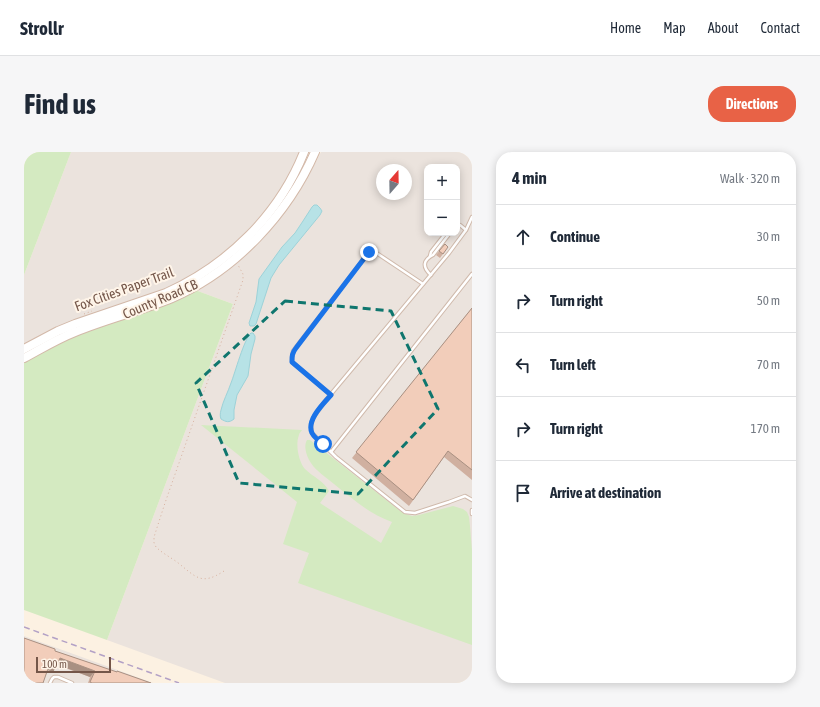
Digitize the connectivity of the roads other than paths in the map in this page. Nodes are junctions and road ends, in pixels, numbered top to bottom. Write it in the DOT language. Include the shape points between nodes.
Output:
graph roads {
  1 [pos="304,152"];
  2 [pos="315,152"];
  3 [pos="472,217"];
  4 [pos="460,225"];
  5 [pos="466,230"];
  6 [pos="444,236"];
  7 [pos="448,236"];
  8 [pos="430,257"];
  9 [pos="472,274"];
  10 [pos="431,275"];
  11 [pos="423,284"];
  12 [pos="24,349"];
  13 [pos="24,358"];
  14 [pos="331,395"];
  15 [pos="331,452"];
  16 [pos="472,500"];
  17 [pos="472,510"];
  18 [pos="472,514"];
  19 [pos="50,683"];
  20 [pos="72,683"];
  1 -- 12 [label="main road, County Road CB" via="284,192 252,234 214,265 166,293 75,324"];
  2 -- 13 [label="main road, County Road CB" via="301,180 262,233 220,272 186,291 149,307 75,332"];
  3 -- 5 [label="lane"];
  4 -- 5 [label="lane"];
  5 -- 10 [label="lane"];
  6 -- 8 [label="lane"];
  7 -- 8 [label="lane"];
  8 -- 10 [label="lane" via="425,265 426,271"];
  9 -- 15 [label="lane"];
  10 -- 11 [label="lane"];
  11 -- 14 [label="lane"];
  11 -- 14 [label="lane" via="375,252 369,252 293,352 292,362"];
  14 -- 15 [label="lane" via="313,418 311,426 312,433"];
  15 -- 16 [label="lane" via="405,512 415,513 465,496"];
  17 -- 18 [label="lane"];
  19 -- 20 [label="lane" via="54,677 58,677"];
}
